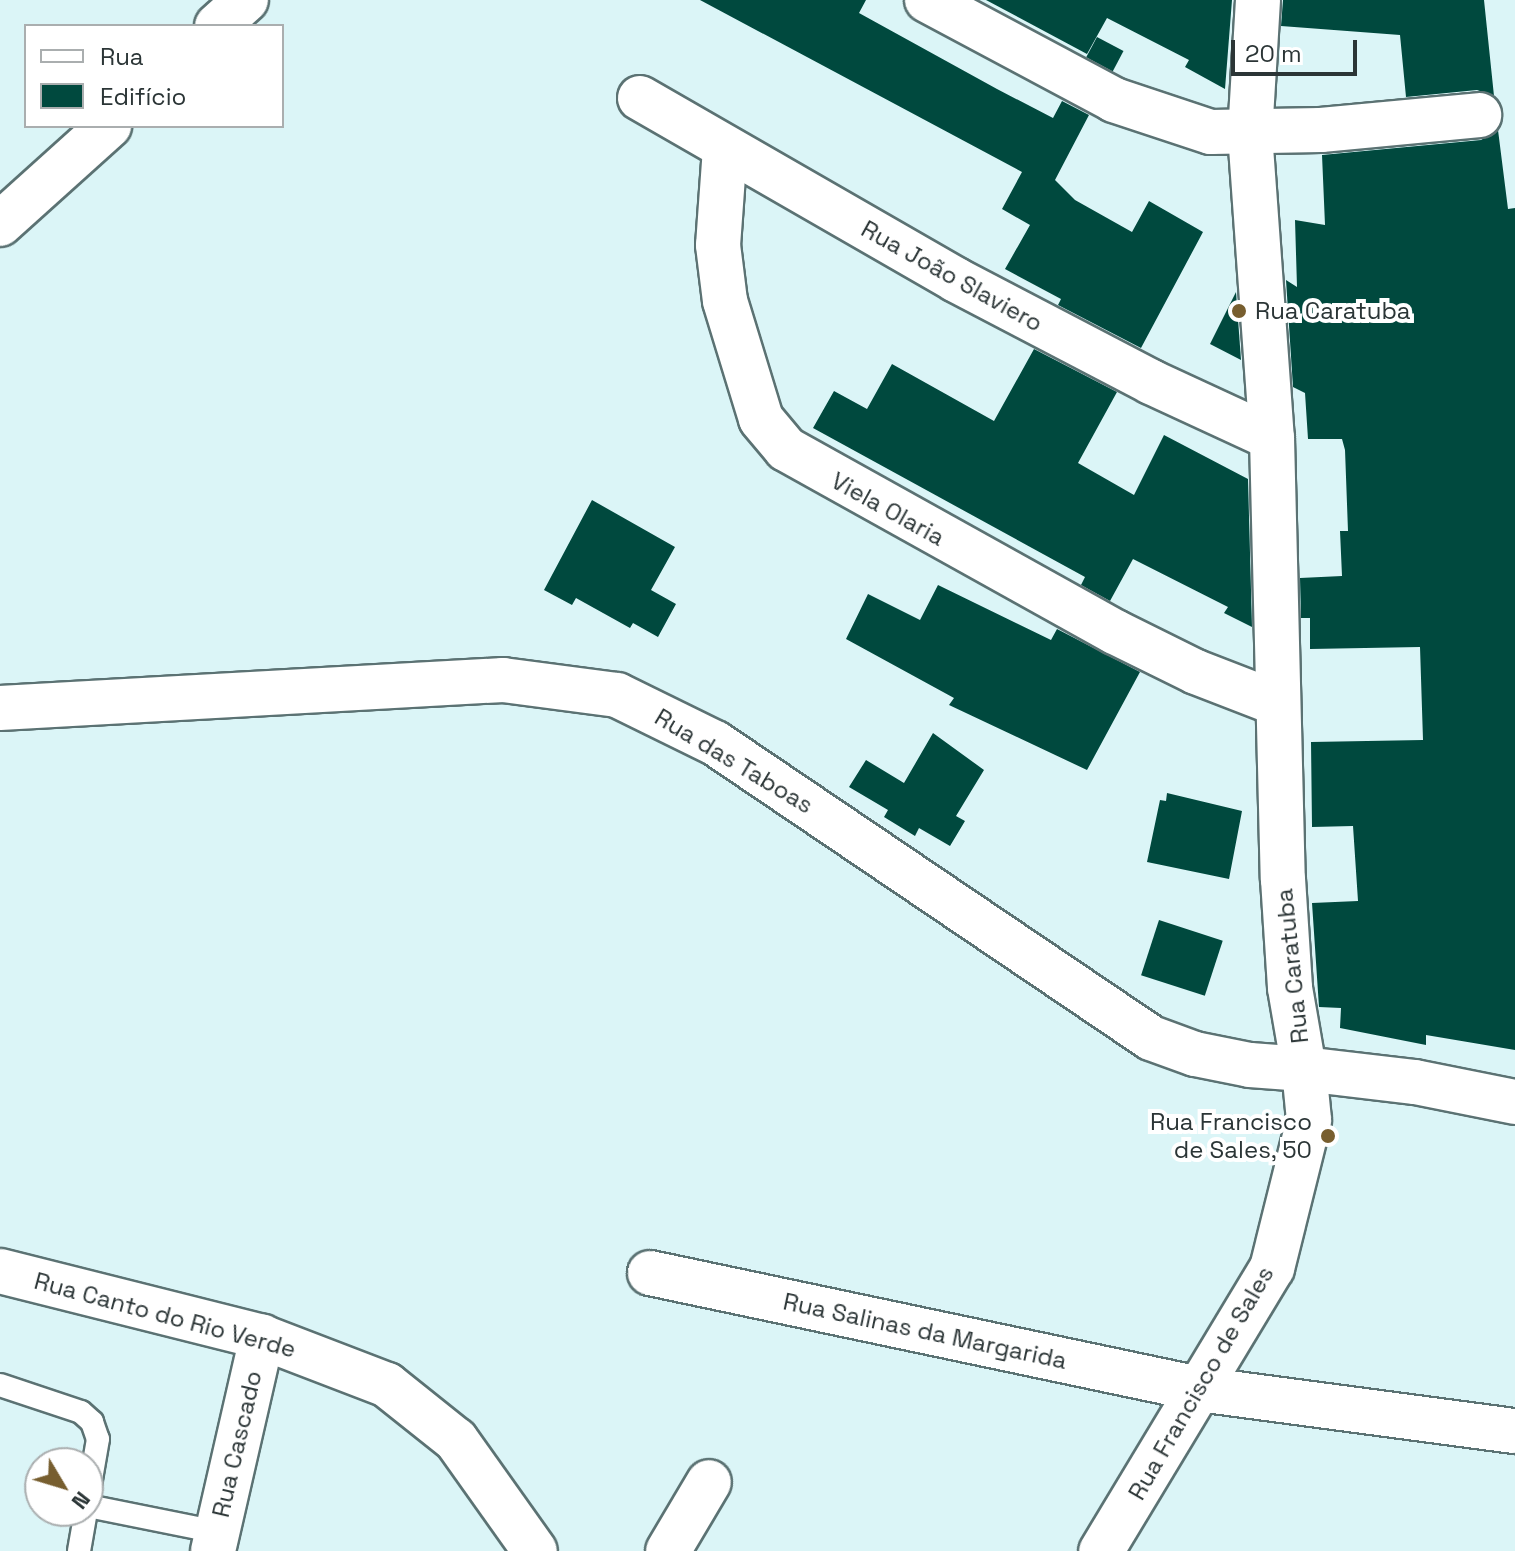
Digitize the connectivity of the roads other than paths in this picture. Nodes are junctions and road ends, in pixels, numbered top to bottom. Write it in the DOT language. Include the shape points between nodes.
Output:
graph roads {
  1 [pos="246,0"];
  2 [pos="927,0"];
  3 [pos="1258,0"];
  4 [pos="219,24"];
  5 [pos="640,98"];
  6 [pos="1479,115"];
  7 [pos="107,128"];
  8 [pos="1250,133"];
  9 [pos="725,148"];
  10 [pos="0,224"];
  11 [pos="1272,438"];
  12 [pos="1276,703"];
  13 [pos="0,708"];
  14 [pos="1304,1069"];
  15 [pos="1515,1102"];
  16 [pos="0,1271"];
  17 [pos="650,1273"];
  18 [pos="262,1337"];
  19 [pos="0,1385"];
  20 [pos="1199,1389"];
  21 [pos="1515,1431"];
  22 [pos="97,1447"];
  23 [pos="709,1482"];
  24 [pos="104,1513"];
  25 [pos="84,1527"];
  26 [pos="215,1542"];
  27 [pos="79,1551"];
  28 [pos="535,1551"];
  29 [pos="668,1551"];
  30 [pos="1101,1551"];
  1 -- 4 [label="street"];
  2 -- 8 [label="street" via="1149,115 1211,132"];
  3 -- 8 [label="street, Rua Caratuba"];
  5 -- 9 [label="street, Rua João Slaviero"];
  6 -- 8 [label="street"];
  7 -- 10 [label="street"];
  8 -- 11 [label="street, Rua Caratuba"];
  9 -- 11 [label="street, Rua João Slaviero" via="1003,305"];
  9 -- 12 [label="street, Viela Olaria" via="718,245 725,301 761,419 786,449 1115,632"];
  11 -- 12 [label="street, Rua Caratuba"];
  12 -- 14 [label="street, Rua Caratuba" via="1290,988"];
  13 -- 14 [label="street, Rua das Taboas" via="503,680 617,695 715,743 1151,1038 1236,1063"];
  14 -- 15 [label="street, Rua das Taboas" via="1415,1082"];
  14 -- 20 [label="street, Rua Francisco de Sales" via="1309,1120 1272,1268"];
  16 -- 18 [label="street, Rua Canto do Rio Verde"];
  17 -- 20 [label="street, Rua Salinas da Margarida"];
  18 -- 26 [label="street, Rua Cascado"];
  18 -- 28 [label="street, Rua Canto do Rio Verde" via="361,1373 416,1404 456,1440"];
  19 -- 22 [label="lane" via="81,1412 92,1422"];
  20 -- 21 [label="street, Rua Salinas da Margarida"];
  20 -- 30 [label="street, Rua Francisco de Sales"];
  23 -- 29 [label="street"];
  24 -- 26 [label="lane"];
  25 -- 27 [label="lane"];
}
